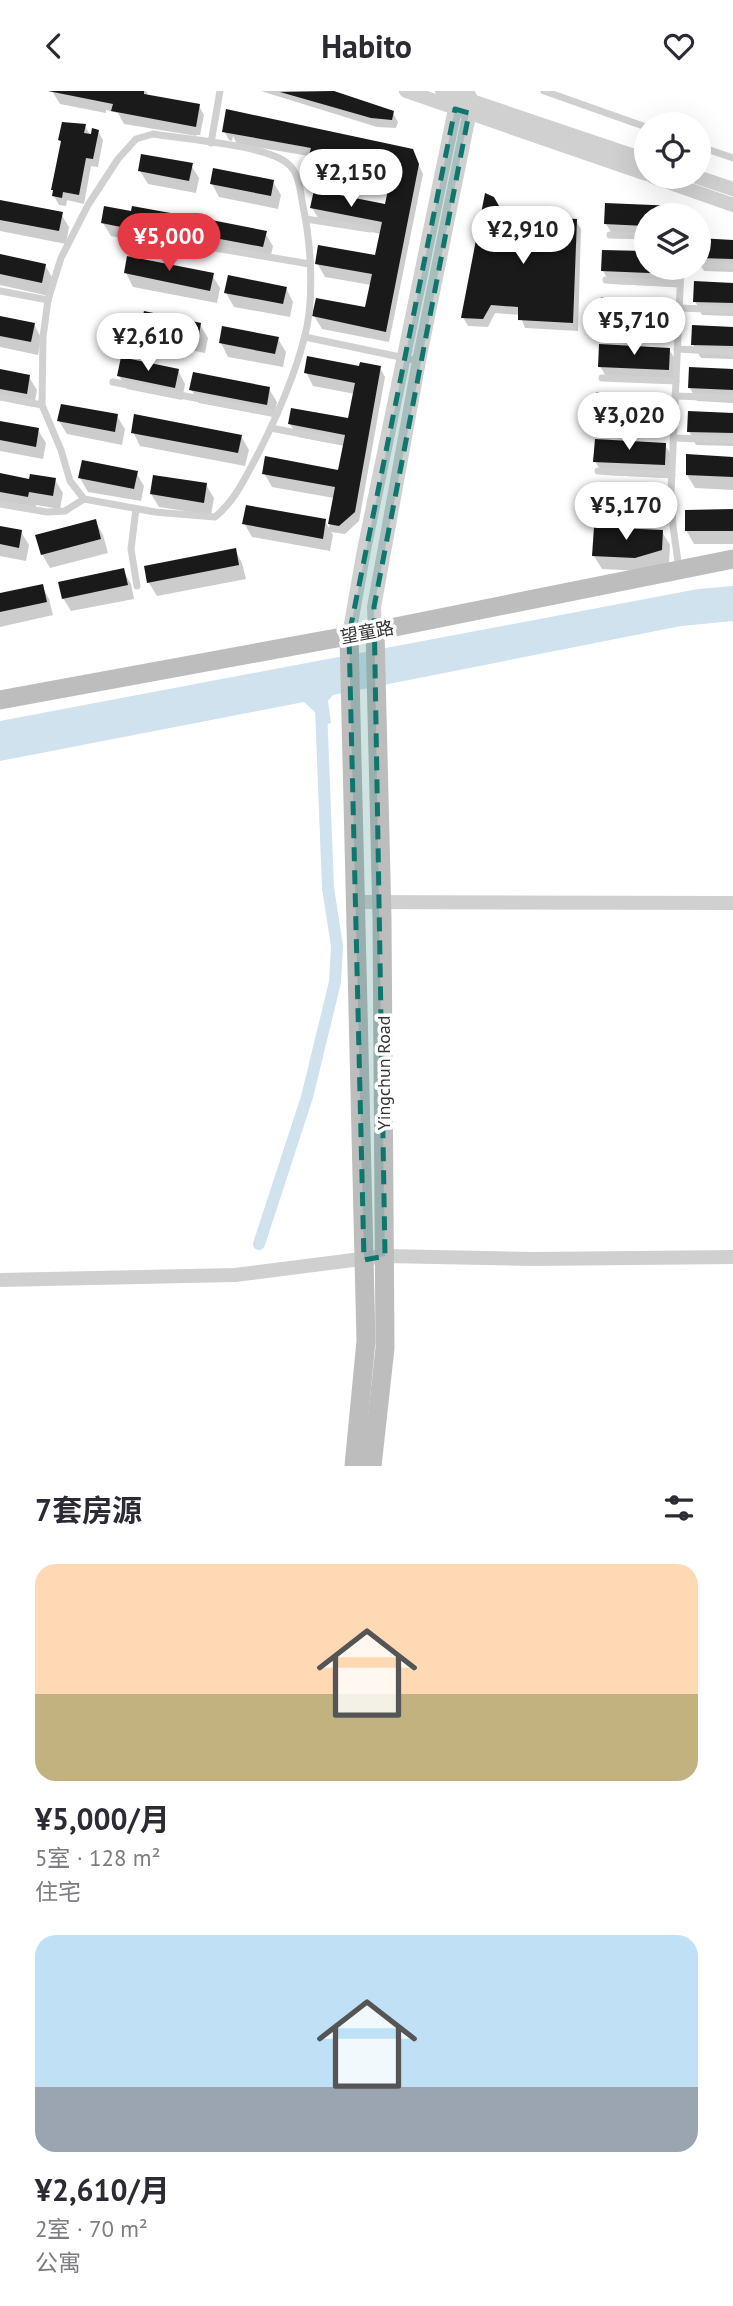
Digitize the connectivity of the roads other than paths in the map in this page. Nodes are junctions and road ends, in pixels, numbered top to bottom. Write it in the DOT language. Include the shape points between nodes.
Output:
graph roads {
  1 [pos="220,91"];
  2 [pos="406,91"];
  3 [pos="442,91"];
  4 [pos="544,91"];
  5 [pos="464,100"];
  6 [pos="634,123"];
  7 [pos="211,143"];
  8 [pos="711,150"];
  9 [pos="634,156"];
  10 [pos="733,158"];
  11 [pos="634,169"];
  12 [pos="711,182"];
  13 [pos="687,189"];
  14 [pos="733,189"];
  15 [pos="733,205"];
  16 [pos="306,219"];
  17 [pos="370,229"];
  18 [pos="137,235"];
  19 [pos="610,235"];
  20 [pos="634,236"];
  21 [pos="310,264"];
  22 [pos="711,265"];
  23 [pos="733,266"];
  24 [pos="606,279"];
  25 [pos="680,280"];
  26 [pos="680,284"];
  27 [pos="0,291"];
  28 [pos="48,300"];
  29 [pos="679,307"];
  30 [pos="733,310"];
  31 [pos="606,331"];
  32 [pos="678,333"];
  33 [pos="305,337"];
  34 [pos="677,349"];
  35 [pos="733,352"];
  36 [pos="404,357"];
  37 [pos="419,361"];
  38 [pos="602,378"];
  39 [pos="676,381"];
  40 [pos="113,383"];
  41 [pos="675,395"];
  42 [pos="0,397"];
  43 [pos="733,398"];
  44 [pos="42,405"];
  45 [pos="277,414"];
  46 [pos="600,425"];
  47 [pos="271,428"];
  48 [pos="674,433"];
  49 [pos="333,440"];
  50 [pos="733,440"];
  51 [pos="597,471"];
  52 [pos="672,475"];
  53 [pos="85,499"];
  54 [pos="0,504"];
  55 [pos="136,509"];
  56 [pos="596,513"];
  57 [pos="672,516"];
  58 [pos="733,559"];
  59 [pos="679,570"];
  60 [pos="137,586"];
  61 [pos="375,631"];
  62 [pos="349,635"];
  63 [pos="0,700"];
  64 [pos="356,902"];
  65 [pos="382,903"];
  66 [pos="733,903"];
  67 [pos="385,1256"];
  68 [pos="733,1257"];
  69 [pos="364,1260"];
  70 [pos="0,1280"];
  71 [pos="354,1466"];
  72 [pos="372,1466"];
  1 -- 7 [label="lane"];
  2 -- 5 [label="street"];
  3 -- 5 [label="street"];
  4 -- 6 [label="lane"];
  5 -- 9 [label="street"];
  5 -- 11 [label="street"];
  5 -- 36 [label="street"];
  5 -- 37 [label="street"];
  7 -- 16 [label="lane" via="267,152 287,163 297,176"];
  7 -- 28 [label="lane" via="153,134 136,139 88,205 61,258"];
  8 -- 10 [label="lane"];
  12 -- 14 [label="street"];
  13 -- 15 [label="street"];
  16 -- 17 [label="lane"];
  16 -- 21 [label="lane"];
  18 -- 21 [label="lane"];
  19 -- 20 [label="lane"];
  21 -- 33 [label="lane"];
  22 -- 23 [label="lane"];
  24 -- 26 [label="lane"];
  25 -- 26 [label="lane"];
  26 -- 29 [label="lane"];
  27 -- 28 [label="lane"];
  28 -- 44 [label="lane"];
  29 -- 30 [label="lane"];
  29 -- 32 [label="lane"];
  31 -- 32 [label="lane"];
  32 -- 34 [label="lane"];
  33 -- 36 [label="lane"];
  33 -- 45 [label="lane"];
  34 -- 35 [label="lane"];
  34 -- 39 [label="lane"];
  36 -- 37 [label="lane"];
  36 -- 62 [label="street"];
  37 -- 61 [label="street" via="374,607"];
  38 -- 39 [label="lane"];
  39 -- 41 [label="lane"];
  40 -- 45 [label="lane"];
  41 -- 43 [label="lane"];
  41 -- 48 [label="lane"];
  42 -- 44 [label="lane"];
  44 -- 53 [label="lane" via="69,481"];
  45 -- 47 [label="lane"];
  46 -- 48 [label="lane"];
  47 -- 49 [label="lane"];
  47 -- 55 [label="lane" via="237,493 215,517"];
  48 -- 50 [label="lane"];
  48 -- 52 [label="lane"];
  51 -- 52 [label="lane"];
  52 -- 57 [label="lane"];
  53 -- 54 [label="lane" via="65,510 47,512"];
  53 -- 55 [label="lane"];
  55 -- 60 [label="lane" via="131,549"];
  56 -- 57 [label="lane"];
  57 -- 59 [label="lane"];
  58 -- 59 [label="street, 望童路"];
  59 -- 61 [label="street, 望童路"];
  61 -- 62 [label="street, 望童路"];
  61 -- 65 [label="street, Yingchun Road"];
  62 -- 63 [label="street, 望童路"];
  62 -- 64 [label="street, Yingchun Road"];
  64 -- 65 [label="street"];
  64 -- 69 [label="street, Yingchun Road"];
  65 -- 66 [label="street"];
  65 -- 67 [label="street, Yingchun Road"];
  67 -- 68 [label="street"];
  67 -- 69 [label="street"];
  67 -- 72 [label="street, Yingchun Road" via="385,1348"];
  69 -- 70 [label="street" via="234,1275"];
  69 -- 71 [label="street, Yingchun Road" via="366,1341"];
}
